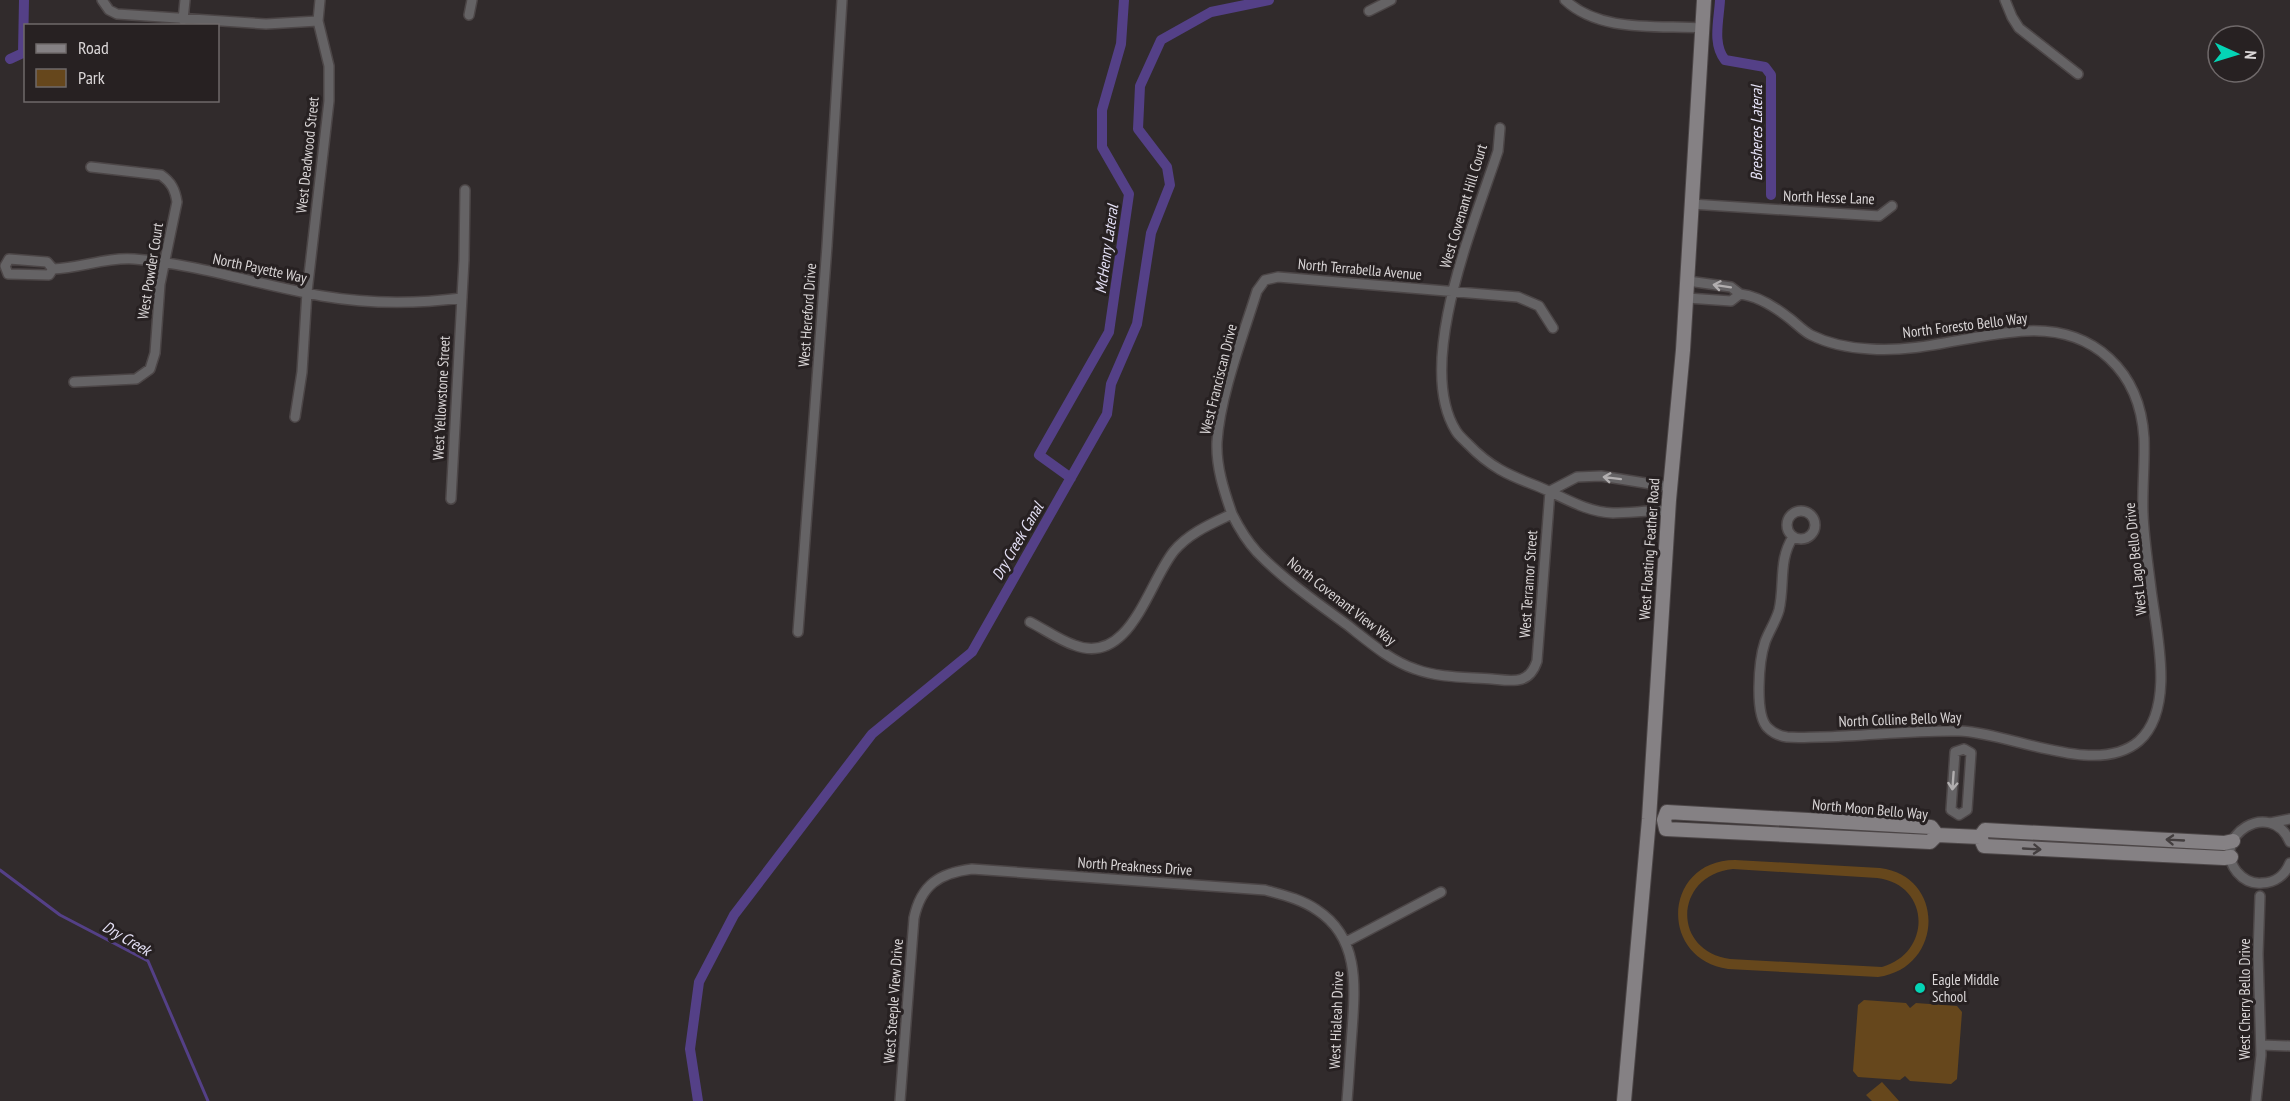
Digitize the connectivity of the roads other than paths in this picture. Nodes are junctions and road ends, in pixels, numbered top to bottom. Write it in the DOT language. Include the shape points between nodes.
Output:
graph roads {
  1 [pos="102,0"];
  2 [pos="185,0"];
  3 [pos="320,0"];
  4 [pos="472,0"];
  5 [pos="842,0"];
  6 [pos="1391,0"];
  7 [pos="1565,0"];
  8 [pos="1704,0"];
  9 [pos="2005,0"];
  10 [pos="1369,11"];
  11 [pos="470,15"];
  12 [pos="183,20"];
  13 [pos="318,21"];
  14 [pos="1703,27"];
  15 [pos="2078,74"];
  16 [pos="1500,128"];
  17 [pos="91,167"];
  18 [pos="465,190"];
  19 [pos="1691,204"];
  20 [pos="1892,206"];
  21 [pos="164,262"];
  22 [pos="3,265"];
  23 [pos="53,269"];
  24 [pos="1265,280"];
  25 [pos="1688,281"];
  26 [pos="1453,291"];
  27 [pos="307,292"];
  28 [pos="1740,294"];
  29 [pos="462,298"];
  30 [pos="1687,298"];
  31 [pos="1553,328"];
  32 [pos="2123,372"];
  33 [pos="74,382"];
  34 [pos="295,417"];
  35 [pos="1670,487"];
  36 [pos="1550,491"];
  37 [pos="451,499"];
  38 [pos="1668,511"];
  39 [pos="1232,514"];
  40 [pos="1793,537"];
  41 [pos="1030,621"];
  42 [pos="798,632"];
  43 [pos="1528,676"];
  44 [pos="1965,731"];
  45 [pos="2140,741"];
  46 [pos="1964,749"];
  47 [pos="1959,815"];
  48 [pos="1649,819"];
  49 [pos="2290,819"];
  50 [pos="2270,823"];
  51 [pos="1958,836"];
  52 [pos="1980,837"];
  53 [pos="2290,840"];
  54 [pos="2233,841"];
  55 [pos="2231,857"];
  56 [pos="2290,863"];
  57 [pos="2252,882"];
  58 [pos="2271,882"];
  59 [pos="1441,892"];
  60 [pos="2260,896"];
  61 [pos="917,904"];
  62 [pos="1346,942"];
  63 [pos="2261,1045"];
  64 [pos="2290,1046"];
  65 [pos="900,1101"];
  66 [pos="1347,1101"];
  67 [pos="1624,1101"];
  68 [pos="2256,1101"];
  1 -- 12 [label="street" via="117,14"];
  2 -- 12 [label="street"];
  3 -- 13 [label="street, West Deadwood Street"];
  4 -- 11 [label="street"];
  5 -- 42 [label="street, West Hereford Drive"];
  6 -- 10 [label="street"];
  7 -- 14 [label="street" via="1584,13 1610,22"];
  8 -- 14 [label="main road, West Floating Feather Road"];
  9 -- 15 [label="street" via="2019,28"];
  12 -- 13 [label="street" via="266,24"];
  13 -- 27 [label="street, West Deadwood Street" via="329,66 329,101"];
  14 -- 19 [label="main road, West Floating Feather Road"];
  16 -- 26 [label="street, West Covenant Hill Court" via="1498,151"];
  17 -- 21 [label="street, West Powder Court" via="161,175 170,181 177,202"];
  18 -- 29 [label="street, West Yellowstone Street"];
  19 -- 20 [label="street, North Hesse Lane" via="1879,216"];
  19 -- 25 [label="main road, West Floating Feather Road"];
  21 -- 23 [label="street, North Payette Way" via="120,259"];
  21 -- 27 [label="street, North Payette Way"];
  21 -- 33 [label="street, West Powder Court" via="150,369 136,380"];
  22 -- 23 [label="street, North Payette Way" via="9,259 47,262"];
  22 -- 23 [label="street, North Payette Way" via="8,274 49,275"];
  24 -- 26 [label="street, North Terrabella Avenue" via="1278,277"];
  24 -- 39 [label="street, West Franciscan Drive" via="1257,291 1234,365 1217,442 1223,488"];
  28 -- 25 [label="street, North Foresto Bello Way, one-way" via="1731,287"];
  25 -- 30 [label="main road, West Floating Feather Road"];
  26 -- 31 [label="street, North Terrabella Avenue" via="1518,297 1539,306"];
  26 -- 36 [label="street, West Covenant Hill Court" via="1440,373 1444,403 1456,432 1485,462"];
  27 -- 29 [label="street, North Payette Way" via="374,302"];
  27 -- 34 [label="street, West Deadwood Street"];
  28 -- 30 [label="street" via="1731,301"];
  28 -- 32 [label="street, North Foresto Bello Way" via="1753,295 1808,334 1840,346 1914,349 1982,335 2029,330 2060,332 2085,340"];
  29 -- 37 [label="street, West Yellowstone Street"];
  30 -- 35 [label="main road, West Floating Feather Road"];
  32 -- 45 [label="street, West Lago Bello Drive" via="2138,401 2144,438 2143,517 2160,640 2159,700"];
  35 -- 36 [label="street, one-way" via="1601,476 1576,477"];
  35 -- 38 [label="main road, West Floating Feather Road"];
  36 -- 38 [label="street, West Covenant Hill Court" via="1576,505 1612,513"];
  36 -- 43 [label="street, West Terramor Street" via="1537,661"];
  38 -- 48 [label="main road, West Floating Feather Road"];
  39 -- 41 [label="street" via="1197,531 1174,551 1131,625 1120,639 1106,647 1075,646"];
  39 -- 43 [label="street, North Covenant View Way" via="1258,552 1391,658 1447,676 1514,681"];
  40 -- 44 [label="street, North Colline Bello Way" via="1784,555 1780,607 1763,650 1759,707 1766,726 1786,737"];
  44 -- 45 [label="street, North Colline Bello Way" via="2090,755 2118,753"];
  44 -- 46 [label="street"];
  46 -- 47 [label="street" via="1971,753 1967,810"];
  46 -- 47 [label="street, one-way" via="1955,752 1954,764 1951,810"];
  47 -- 51 [label="street"];
  48 -- 51 [label="main road, North Moon Bello Way" via="1664,820 1666,829 1930,842 1937,835"];
  48 -- 67 [label="main road, West Floating Feather Road"];
  49 -- 50 [label="street"];
  50 -- 53 [label="street"];
  50 -- 54 [label="street" via="2245,826"];
  51 -- 52 [label="main road"];
  54 -- 52 [label="main road, one-way" via="1985,830"];
  52 -- 55 [label="main road, one-way" via="1984,846"];
  54 -- 55 [label="street"];
  55 -- 57 [label="street" via="2237,872"];
  56 -- 58 [label="street"];
  57 -- 58 [label="street"];
  57 -- 60 [label="street"];
  58 -- 60 [label="street"];
  59 -- 62 [label="street"];
  60 -- 63 [label="street, West Cherry Bello Drive"];
  61 -- 62 [label="street, North Preakness Drive" via="939,878 972,869 1265,890 1296,898 1318,910"];
  61 -- 65 [label="street, West Steeple View Drive"];
  62 -- 66 [label="street, West Hialeah Drive" via="1355,974"];
  63 -- 64 [label="street"];
  63 -- 68 [label="street, West Cherry Bello Drive"];
}
